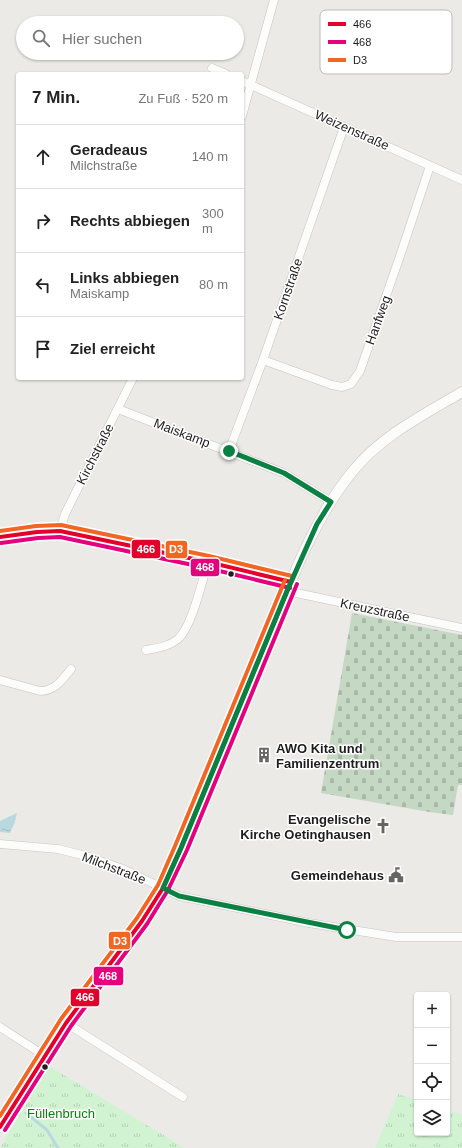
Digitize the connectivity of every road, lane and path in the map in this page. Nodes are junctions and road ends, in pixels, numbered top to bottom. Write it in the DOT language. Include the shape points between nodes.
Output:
graph roads {
  1 [pos="274,0"];
  2 [pos="212,68"];
  3 [pos="221,72"];
  4 [pos="244,82"];
  5 [pos="250,85"];
  6 [pos="244,108"];
  7 [pos="344,127"];
  8 [pos="430,166"];
  9 [pos="462,180"];
  10 [pos="263,360"];
  11 [pos="132,380"];
  12 [pos="462,392"];
  13 [pos="118,408"];
  14 [pos="229,451"];
  15 [pos="331,502"];
  16 [pos="60,531"];
  17 [pos="0,537"];
  18 [pos="208,562"];
  19 [pos="289,586"];
  20 [pos="462,628"];
  21 [pos="146,650"];
  22 [pos="71,669"];
  23 [pos="0,680"];
  24 [pos="0,844"];
  25 [pos="163,888"];
  26 [pos="462,937"];
  27 [pos="66,1023"];
  28 [pos="0,1027"];
  29 [pos="44,1056"];
  30 [pos="183,1097"];
  31 [pos="0,1127"];
  1 -- 5 [label="street"];
  2 -- 3 [label="street"];
  4 -- 5 [label="street, Weizenstraße"];
  5 -- 6 [label="street"];
  5 -- 7 [label="street, Weizenstraße"];
  7 -- 8 [label="street, Weizenstraße"];
  7 -- 10 [label="street, Kornstraße"];
  8 -- 9 [label="street, Weizenstraße"];
  8 -- 10 [label="street, Hanfweg" via="362,364 351,384 342,387 332,385"];
  10 -- 14 [label="street, Kornstraße"];
  11 -- 13 [label="street, Kirchstraße"];
  12 -- 15 [label="street" via="393,434 373,450 353,471"];
  13 -- 14 [label="street, Maiskamp"];
  13 -- 16 [label="street, Kirchstraße" via="65,514"];
  14 -- 15 [label="street, Maiskamp" via="284,473"];
  15 -- 19 [label="street" via="317,524"];
  16 -- 17 [label="street, Kreuzstraße"];
  16 -- 18 [label="street, Kreuzstraße"];
  18 -- 19 [label="street, Kreuzstraße"];
  18 -- 21 [label="street" via="193,610 182,634 169,645"];
  19 -- 20 [label="street, Kreuzstraße"];
  19 -- 25 [label="street"];
  22 -- 23 [label="street" via="54,688 44,691"];
  24 -- 25 [label="street, Milchstraße" via="58,849 86,856 123,869"];
  25 -- 26 [label="street, Milchstraße" via="179,896 347,930 396,937"];
  25 -- 27 [label="street" via="142,921"];
  27 -- 29 [label="street"];
  27 -- 30 [label="street"];
  28 -- 29 [label="street"];
  29 -- 31 [label="street"];
}
